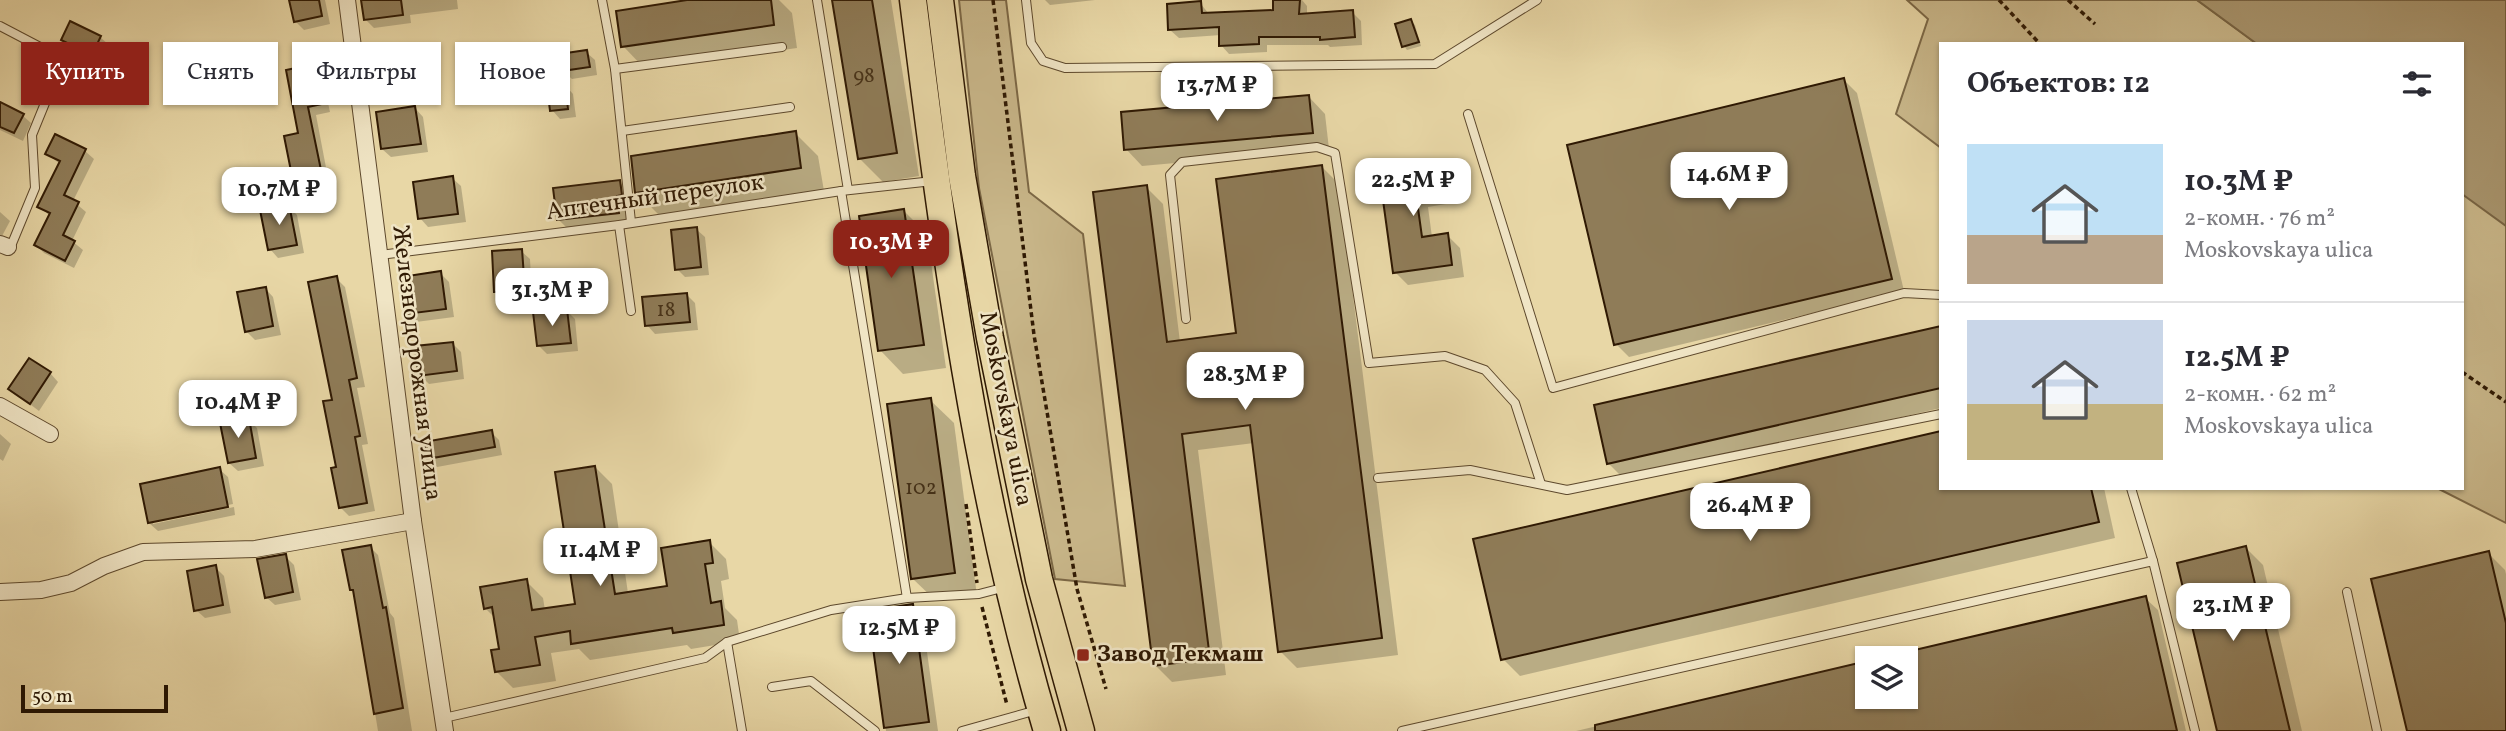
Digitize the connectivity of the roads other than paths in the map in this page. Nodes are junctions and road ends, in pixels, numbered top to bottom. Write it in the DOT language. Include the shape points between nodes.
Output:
graph roads {
  1 [pos="347,0"];
  2 [pos="602,0"];
  3 [pos="817,0"];
  4 [pos="913,0"];
  5 [pos="940,0"];
  6 [pos="1026,0"];
  7 [pos="1537,0"];
  8 [pos="0,26"];
  9 [pos="782,47"];
  10 [pos="615,69"];
  11 [pos="790,107"];
  12 [pos="1468,114"];
  13 [pos="622,131"];
  14 [pos="936,180"];
  15 [pos="844,191"];
  16 [pos="631,222"];
  17 [pos="619,225"];
  18 [pos="4,246"];
  19 [pos="380,255"];
  20 [pos="1939,295"];
  21 [pos="631,311"];
  22 [pos="1186,319"];
  23 [pos="0,406"];
  24 [pos="1939,414"];
  25 [pos="50,433"];
  26 [pos="1378,478"];
  27 [pos="1541,484"];
  28 [pos="2132,490"];
  29 [pos="413,521"];
  30 [pos="2153,561"];
  31 [pos="1008,587"];
  32 [pos="0,592"];
  33 [pos="2347,592"];
  34 [pos="907,598"];
  35 [pos="727,642"];
  36 [pos="772,687"];
  37 [pos="1043,720"];
  38 [pos="444,724"];
  39 [pos="741,731"];
  40 [pos="875,731"];
  41 [pos="962,731"];
  42 [pos="1081,731"];
  43 [pos="1402,731"];
  44 [pos="2195,731"];
  45 [pos="2377,731"];
  1 -- 19 [label="street, Железнодорожная улица"];
  2 -- 10 [label="lane"];
  3 -- 15 [label="lane"];
  4 -- 14 [label="main road, Moskovskaya ulica"];
  5 -- 42 [label="main road, Moskovskaya ulica" via="962,176 992,352 1039,579"];
  6 -- 7 [label="lane" via="1031,43 1043,61 1065,68 1435,64"];
  8 -- 18 [label="lane" via="63,59 32,135 35,188 11,246"];
  9 -- 10 [label="lane"];
  10 -- 13 [label="lane"];
  11 -- 13 [label="lane"];
  12 -- 20 [label="lane" via="1553,388 1904,293"];
  13 -- 16 [label="lane"];
  14 -- 15 [label="lane, Аптечный переулок"];
  14 -- 31 [label="main road, Moskovskaya ulica" via="959,342"];
  15 -- 16 [label="lane, Аптечный переулок"];
  15 -- 34 [label="lane"];
  16 -- 17 [label="lane, Аптечный переулок"];
  17 -- 19 [label="lane, Аптечный переулок"];
  17 -- 21 [label="lane"];
  19 -- 29 [label="street, Железнодорожная улица"];
  22 -- 27 [label="lane" via="1170,175 1182,162 1317,147 1335,153 1369,363 1445,356 1485,370 1514,403"];
  23 -- 25 [label="street"];
  24 -- 27 [label="lane" via="1567,489"];
  26 -- 27 [label="lane" via="1470,470"];
  28 -- 30 [label="lane"];
  29 -- 32 [label="street" via="255,549 143,552 71,583"];
  29 -- 38 [label="street, Железнодорожная улица"];
  30 -- 43 [label="lane"];
  30 -- 44 [label="lane"];
  31 -- 34 [label="lane" via="979,594"];
  31 -- 37 [label="main road, Moskovskaya ulica"];
  33 -- 45 [label="lane"];
  34 -- 35 [label="lane" via="831,610"];
  35 -- 38 [label="lane" via="705,658"];
  35 -- 39 [label="lane"];
  36 -- 40 [label="lane" via="811,681"];
  37 -- 41 [label="lane"];
}
